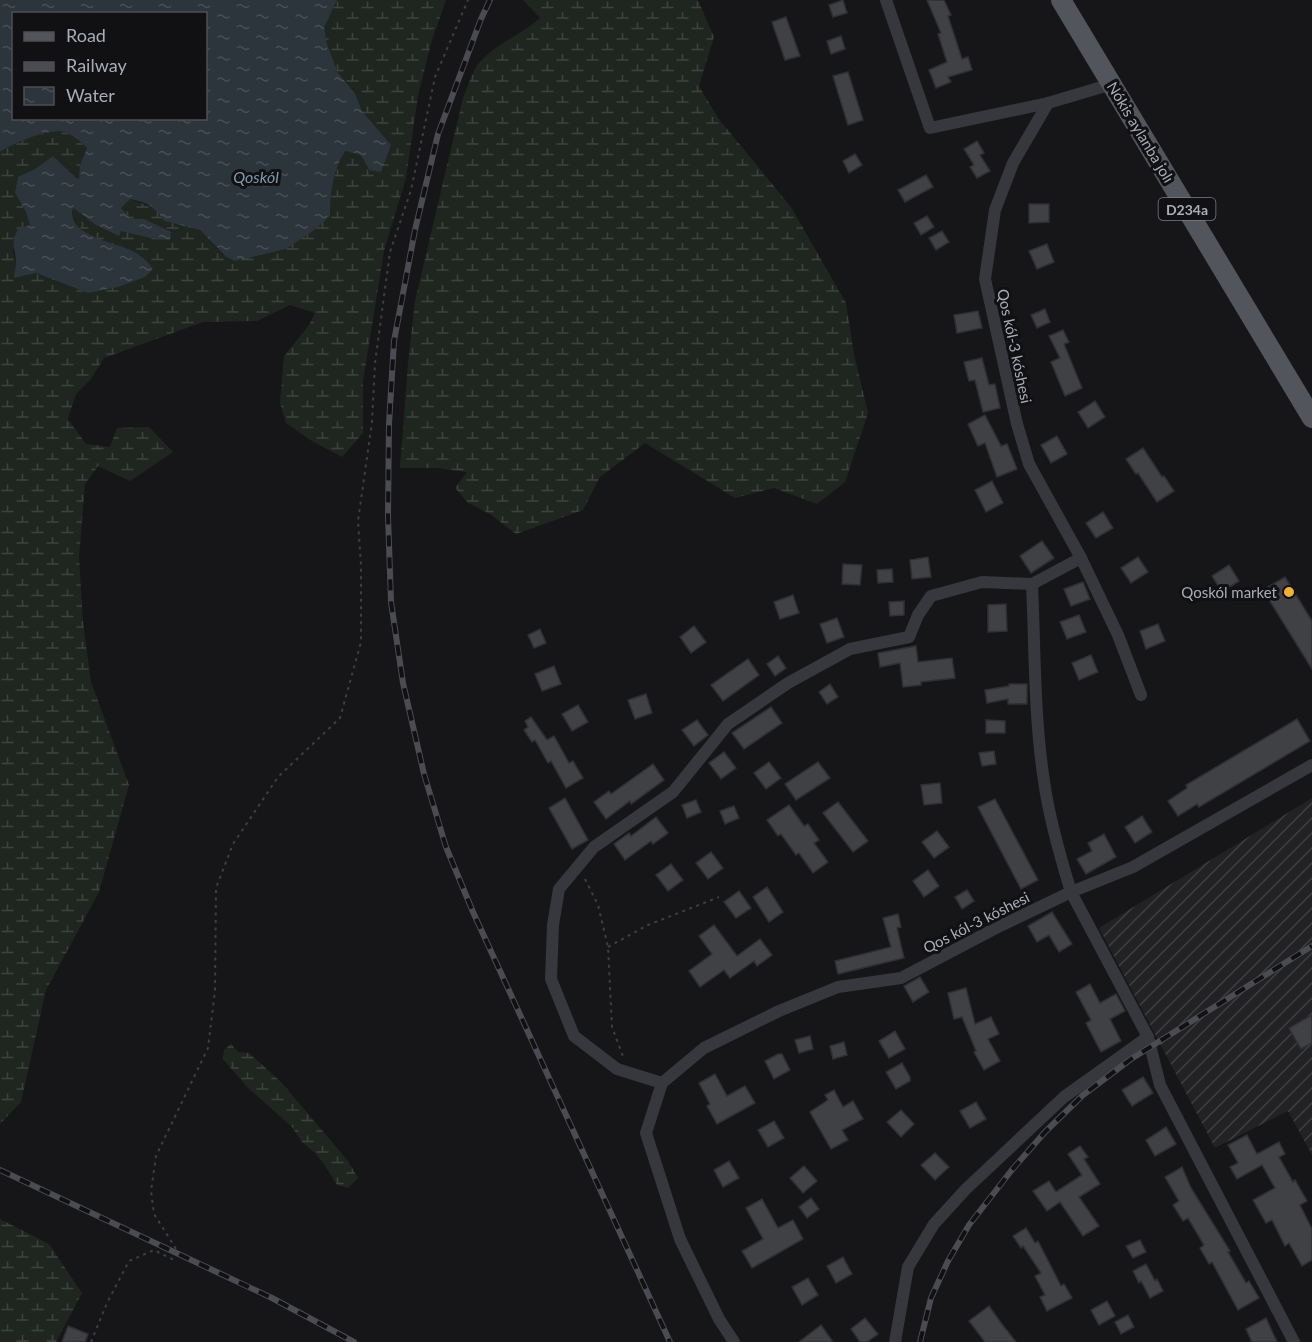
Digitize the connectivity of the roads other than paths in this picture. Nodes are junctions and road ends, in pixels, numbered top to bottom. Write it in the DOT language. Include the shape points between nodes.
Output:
graph roads {
  1 [pos="886,0"];
  2 [pos="1061,0"];
  3 [pos="1112,84"];
  4 [pos="1048,103"];
  5 [pos="1312,418"];
  6 [pos="1081,558"];
  7 [pos="1032,584"];
  8 [pos="1141,695"];
  9 [pos="1312,765"];
  10 [pos="1071,892"];
  11 [pos="1148,1037"];
  12 [pos="662,1083"];
  13 [pos="734,1342"];
  14 [pos="895,1342"];
  15 [pos="1294,1342"];
  1 -- 4 [label="street" via="930,128"];
  2 -- 3 [label="main road, Nókis aylanba jolı / D234a"];
  3 -- 4 [label="street"];
  3 -- 5 [label="main road, Nókis aylanba jolı / D234a"];
  4 -- 6 [label="street, Qos kól-3 kóshesi" via="1013,164 995,210 985,279 1029,464"];
  6 -- 7 [label="street"];
  6 -- 8 [label="street, Qos kól-3 kóshesi" via="1118,635"];
  7 -- 10 [label="street" via="1044,782"];
  7 -- 12 [label="street" via="982,582 931,596 909,638 850,649 788,683 728,724 673,792 594,847 559,889 551,979 574,1036 617,1069"];
  9 -- 10 [label="street, Qos kól-3 kóshesi" via="1133,867"];
  10 -- 11 [label="street"];
  10 -- 12 [label="street, Qos kól-3 kóshesi" via="901,978 838,987 779,1011 704,1048"];
  11 -- 14 [label="street" via="1064,1097 934,1224 908,1267"];
  11 -- 15 [label="street" via="1160,1085"];
  12 -- 13 [label="street" via="646,1132 680,1239"];
}
